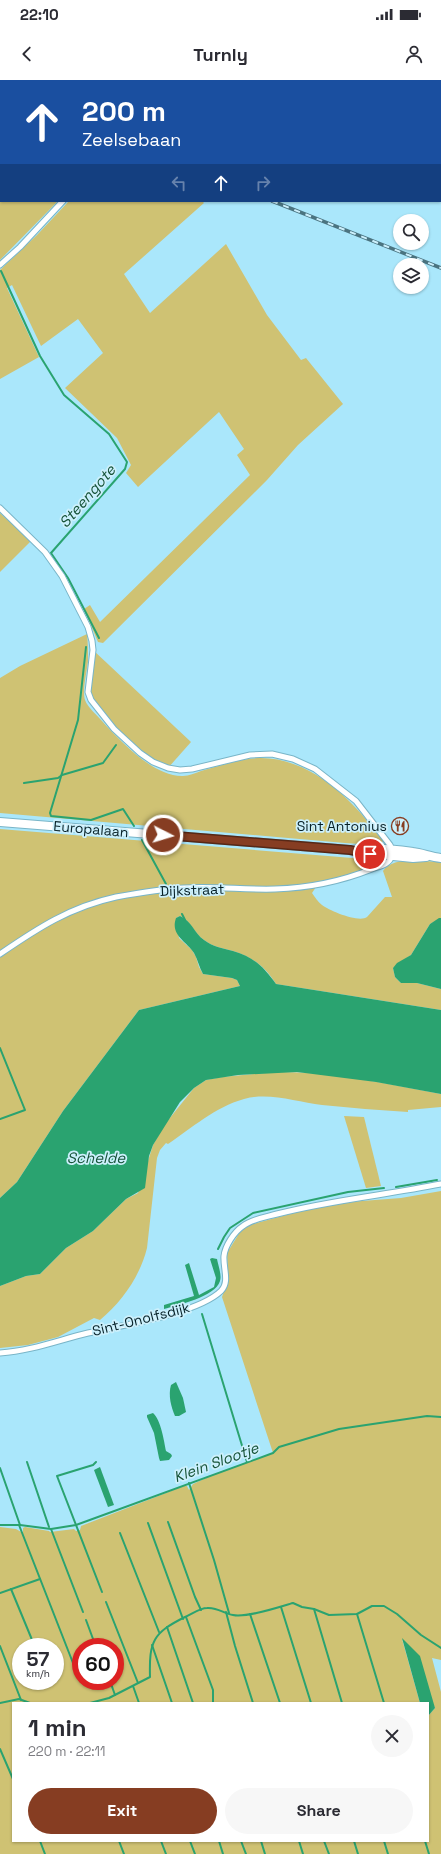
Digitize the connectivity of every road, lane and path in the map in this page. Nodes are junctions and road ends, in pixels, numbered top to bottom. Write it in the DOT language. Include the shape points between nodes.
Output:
graph roads {
  1 [pos="62,202"];
  2 [pos="0,265"];
  3 [pos="0,508"];
  4 [pos="0,822"];
  5 [pos="392,853"];
  6 [pos="437,857"];
  7 [pos="0,954"];
  8 [pos="441,1184"];
  9 [pos="0,1353"];
  1 -- 2 [label="street"];
  3 -- 5 [label="street" via="46,552 62,576 88,627 92,641 88,692 91,700 114,729 140,753 168,768 180,770 250,755 272,754 293,759 315,769 356,801 390,845"];
  4 -- 5 [label="main road, Europalaan"];
  5 -- 6 [label="main road, Europalaan" via="413,858"];
  5 -- 7 [label="street, Dijkstraat" via="388,862 365,872 335,881 300,887 162,889 114,898 70,911 51,920"];
  8 -- 9 [label="street, Sint-Onolfsdijk" via="297,1208 254,1220 243,1226 231,1239 224,1257 224,1287 209,1299 165,1316 87,1333 29,1350"];
}
